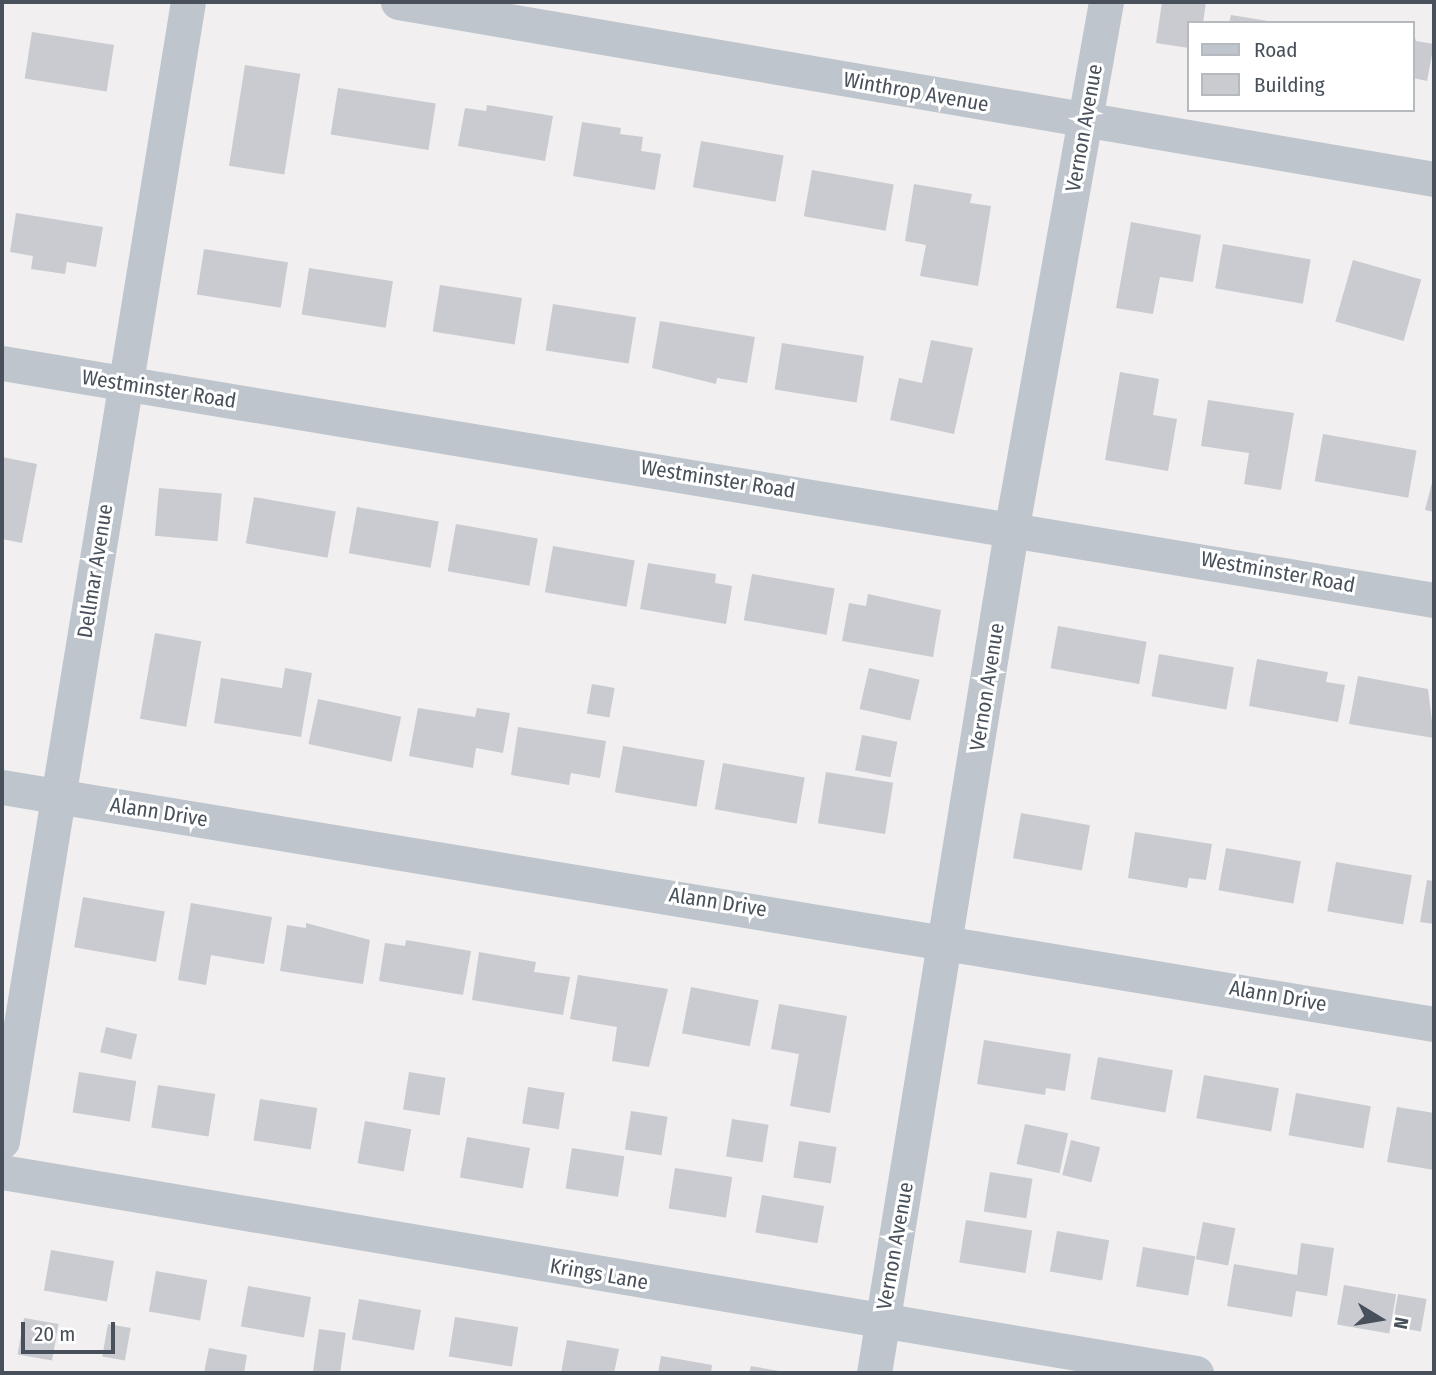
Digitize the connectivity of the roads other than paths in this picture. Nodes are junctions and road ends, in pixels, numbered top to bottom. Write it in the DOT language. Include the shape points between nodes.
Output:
graph roads {
  1 [pos="188,2"];
  2 [pos="398,2"];
  3 [pos="1106,2"];
  4 [pos="1086,122"];
  5 [pos="1434,179"];
  6 [pos="2,363"];
  7 [pos="125,384"];
  8 [pos="1012,526"];
  9 [pos="1434,600"];
  10 [pos="2,787"];
  11 [pos="59,796"];
  12 [pos="948,939"];
  13 [pos="1434,1024"];
  14 [pos="2,1141"];
  15 [pos="2,1172"];
  16 [pos="882,1322"];
  17 [pos="874,1373"];
  18 [pos="1196,1373"];
  1 -- 7 [label="street, Dellmar Avenue"];
  2 -- 4 [label="street, Winthrop Avenue"];
  3 -- 4 [label="street, Vernon Avenue"];
  4 -- 5 [label="street, Winthrop Avenue"];
  4 -- 8 [label="street, Vernon Avenue"];
  6 -- 7 [label="street, Westminster Road"];
  7 -- 8 [label="street, Westminster Road"];
  7 -- 11 [label="street, Dellmar Avenue"];
  8 -- 9 [label="street, Westminster Road"];
  8 -- 12 [label="street, Vernon Avenue"];
  10 -- 11 [label="street, Alann Drive"];
  11 -- 12 [label="street, Alann Drive"];
  11 -- 14 [label="street, Dellmar Avenue"];
  12 -- 13 [label="street, Alann Drive"];
  12 -- 16 [label="street, Vernon Avenue"];
  15 -- 16 [label="street, Krings Lane"];
  16 -- 17 [label="street, Vernon Avenue"];
  16 -- 18 [label="street, Krings Lane"];
}
